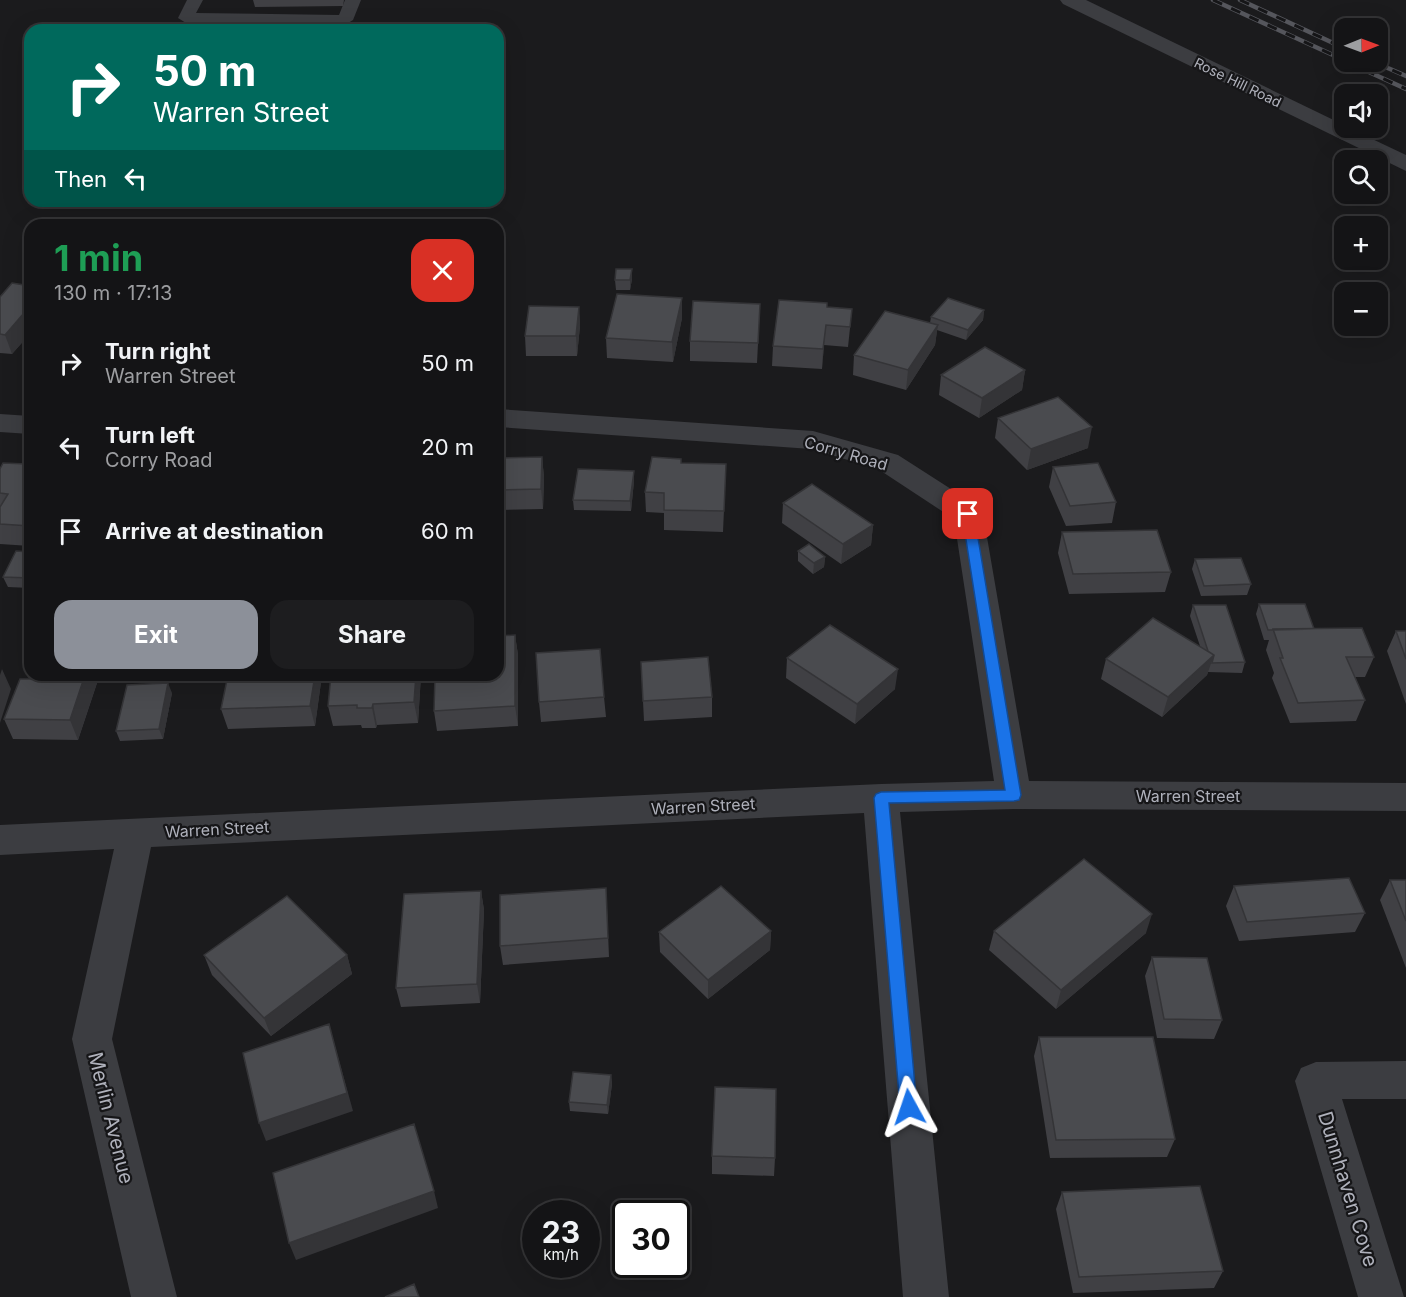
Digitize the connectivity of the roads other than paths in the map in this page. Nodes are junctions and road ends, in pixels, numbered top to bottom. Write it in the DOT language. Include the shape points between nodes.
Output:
graph roads {
  1 [pos="195,0"];
  2 [pos="353,0"];
  3 [pos="1070,0"];
  4 [pos="1406,164"];
  5 [pos="504,418"];
  6 [pos="0,423"];
  7 [pos="24,425"];
  8 [pos="1014,795"];
  9 [pos="1406,797"];
  10 [pos="881,798"];
  11 [pos="136,833"];
  12 [pos="0,840"];
  13 [pos="1406,1080"];
  14 [pos="154,1297"];
  15 [pos="926,1297"];
  16 [pos="1381,1297"];
  1 -- 2 [label="lane" via="186,18 345,20"];
  3 -- 4 [label="street, Rose Hill Road"];
  5 -- 8 [label="street, Corry Road" via="813,440 888,462 968,514"];
  6 -- 7 [label="street"];
  8 -- 9 [label="street, Warren Street"];
  8 -- 10 [label="street, Warren Street"];
  10 -- 11 [label="street, Warren Street"];
  10 -- 15 [label="street"];
  11 -- 12 [label="street, Warren Street"];
  11 -- 14 [label="street, Merlin Avenue" via="92,1038"];
  13 -- 16 [label="street, Dunnhaven Cove" via="1316,1081"];
}
